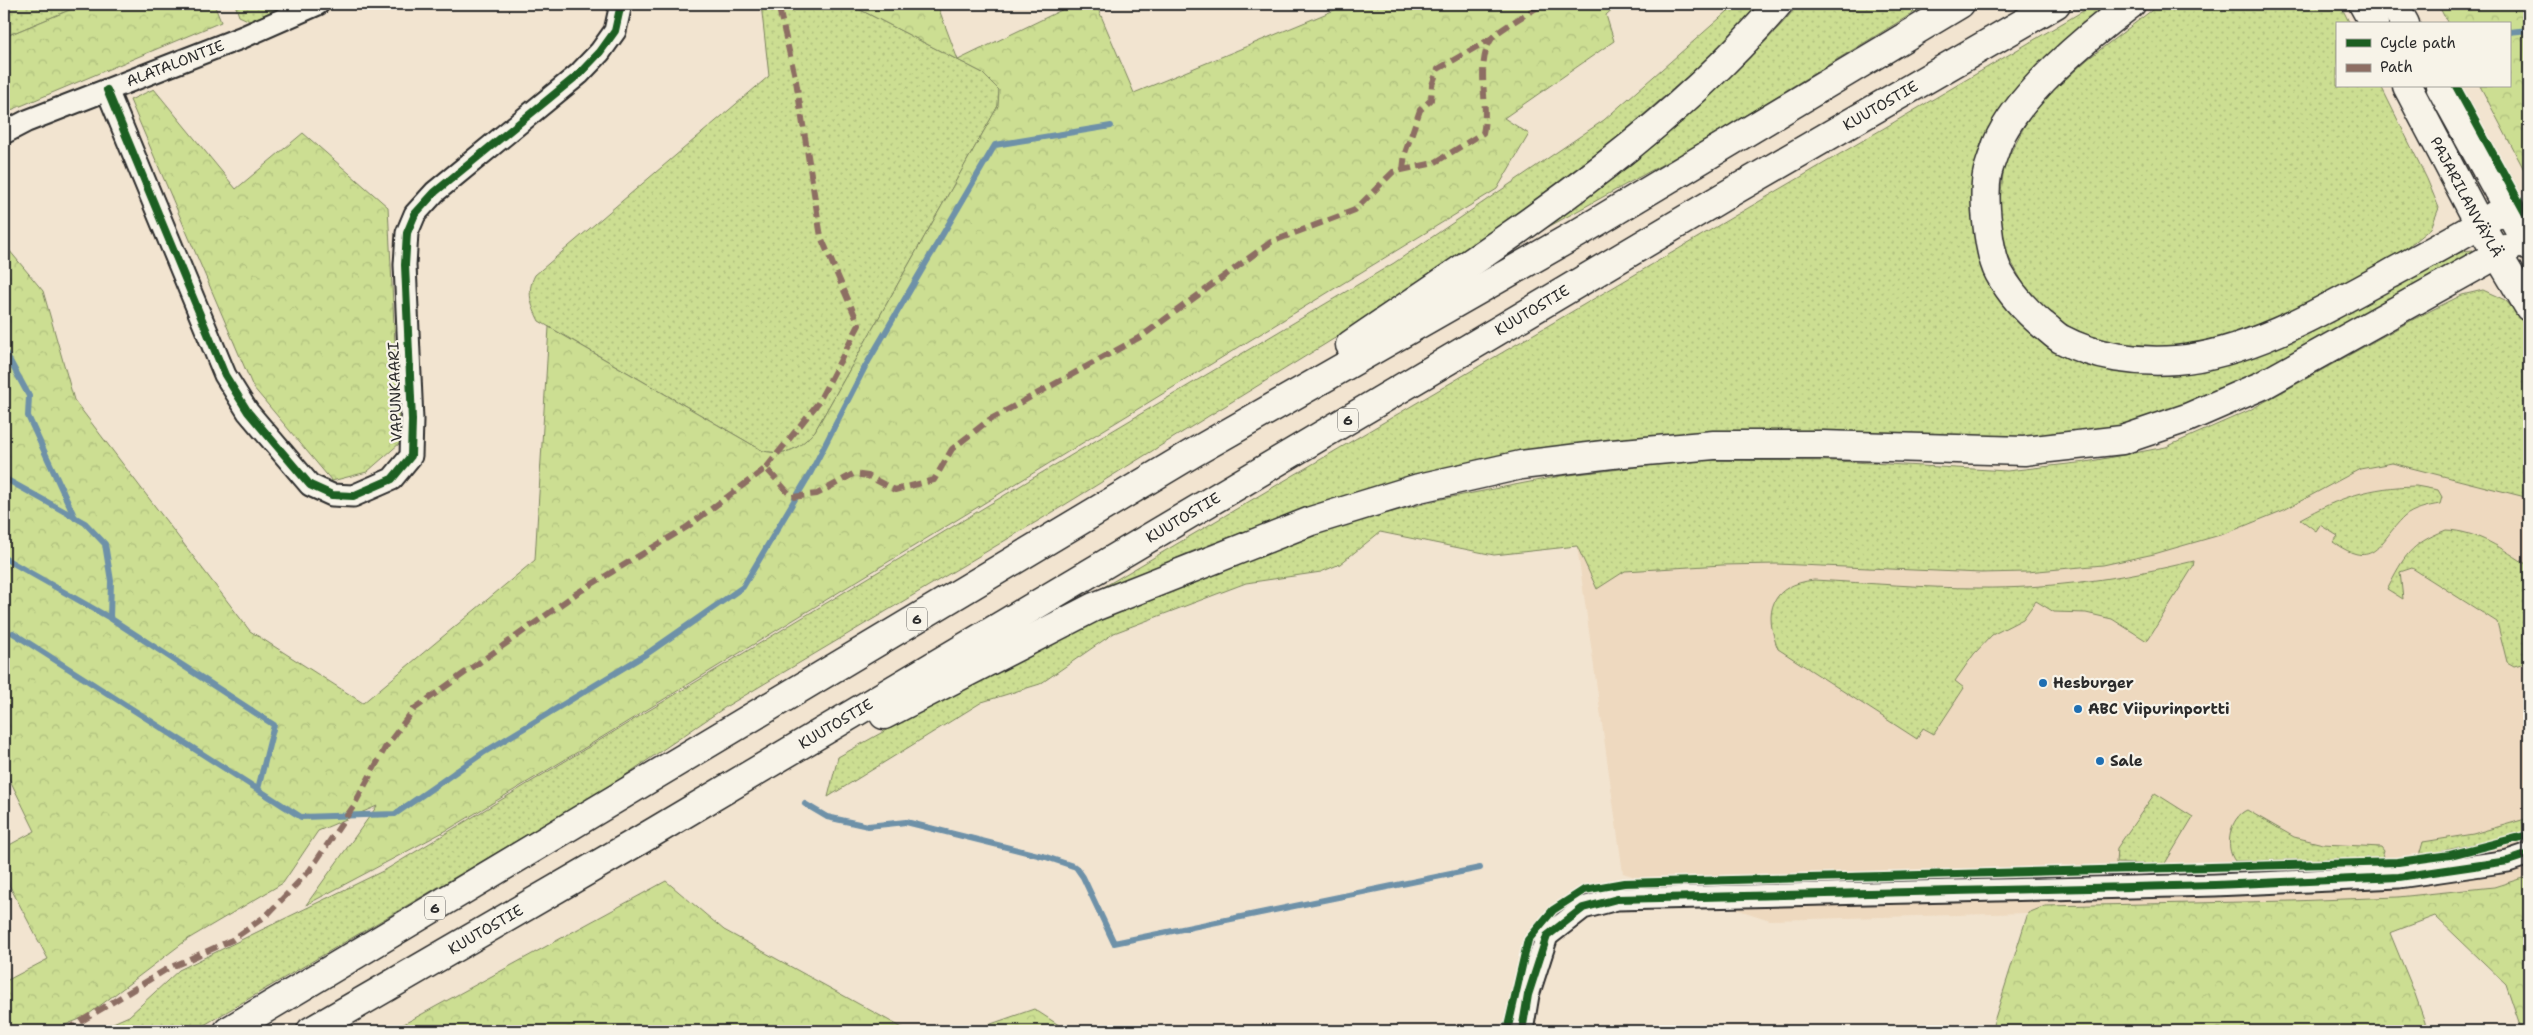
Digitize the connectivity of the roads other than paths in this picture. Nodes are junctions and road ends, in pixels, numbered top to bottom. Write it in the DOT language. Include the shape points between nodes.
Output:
graph roads {
  1 [pos="318,4"];
  2 [pos="621,4"];
  3 [pos="1778,4"];
  4 [pos="1960,4"];
  5 [pos="2056,4"];
  6 [pos="2131,4"];
  7 [pos="2363,4"];
  8 [pos="2394,4"];
  9 [pos="2373,22"];
  10 [pos="2404,22"];
  11 [pos="2408,88"];
  12 [pos="2441,88"];
  13 [pos="107,90"];
  14 [pos="4,133"];
  15 [pos="2508,207"];
  16 [pos="2480,225"];
  17 [pos="2527,243"];
  18 [pos="2498,254"];
  19 [pos="2529,307"];
  20 [pos="1193,453"];
  21 [pos="642,839"];
  22 [pos="2529,854"];
  23 [pos="228,1031"];
  24 [pos="311,1031"];
  25 [pos="1522,1031"];
  1 -- 13 [label="street, ALATALONTIE"];
  2 -- 13 [label="street, VAPUNKAARI" via="615,31 579,74 434,192 415,214 407,233 405,265 411,456 392,479 353,496 332,495 310,485 248,412 225,374"];
  3 -- 20 [label="main road" via="1747,40 1697,88 1600,169 1501,242"];
  4 -- 20 [label="main road, 6" via="1580,232"];
  5 -- 21 [label="main road, KUUTOSTIE / 6" via="1720,199"];
  6 -- 16 [label="main road" via="2058,64 2008,122 1987,176 1987,225 1998,272 2025,310 2060,339 2128,360 2175,360 2214,354 2260,339 2342,300"];
  7 -- 9 [label="main road"];
  8 -- 10 [label="main road"];
  11 -- 16 [label="main road, PAJARILANVÄYLÄ"];
  12 -- 15 [label="main road, PAJARILANVÄYLÄ"];
  13 -- 14 [label="street, ALATALONTIE"];
  15 -- 16 [label="main road"];
  15 -- 17 [label="main road, PAJARILANVÄYLÄ"];
  16 -- 18 [label="main road, PAJARILANVÄYLÄ"];
  17 -- 18 [label="main road"];
  18 -- 19 [label="main road, PAJARILANVÄYLÄ"];
  18 -- 21 [label="main road" via="2263,384 2187,418 2122,440 2024,451 1714,445 1612,454 1521,465 1419,488 1311,521 1094,607"];
  20 -- 23 [label="main road, 6"];
  21 -- 24 [label="main road, KUUTOSTIE / 6"];
  22 -- 25 [label="street" via="2508,861 2399,878 1617,899 1583,908 1547,936 1528,994"];
}
